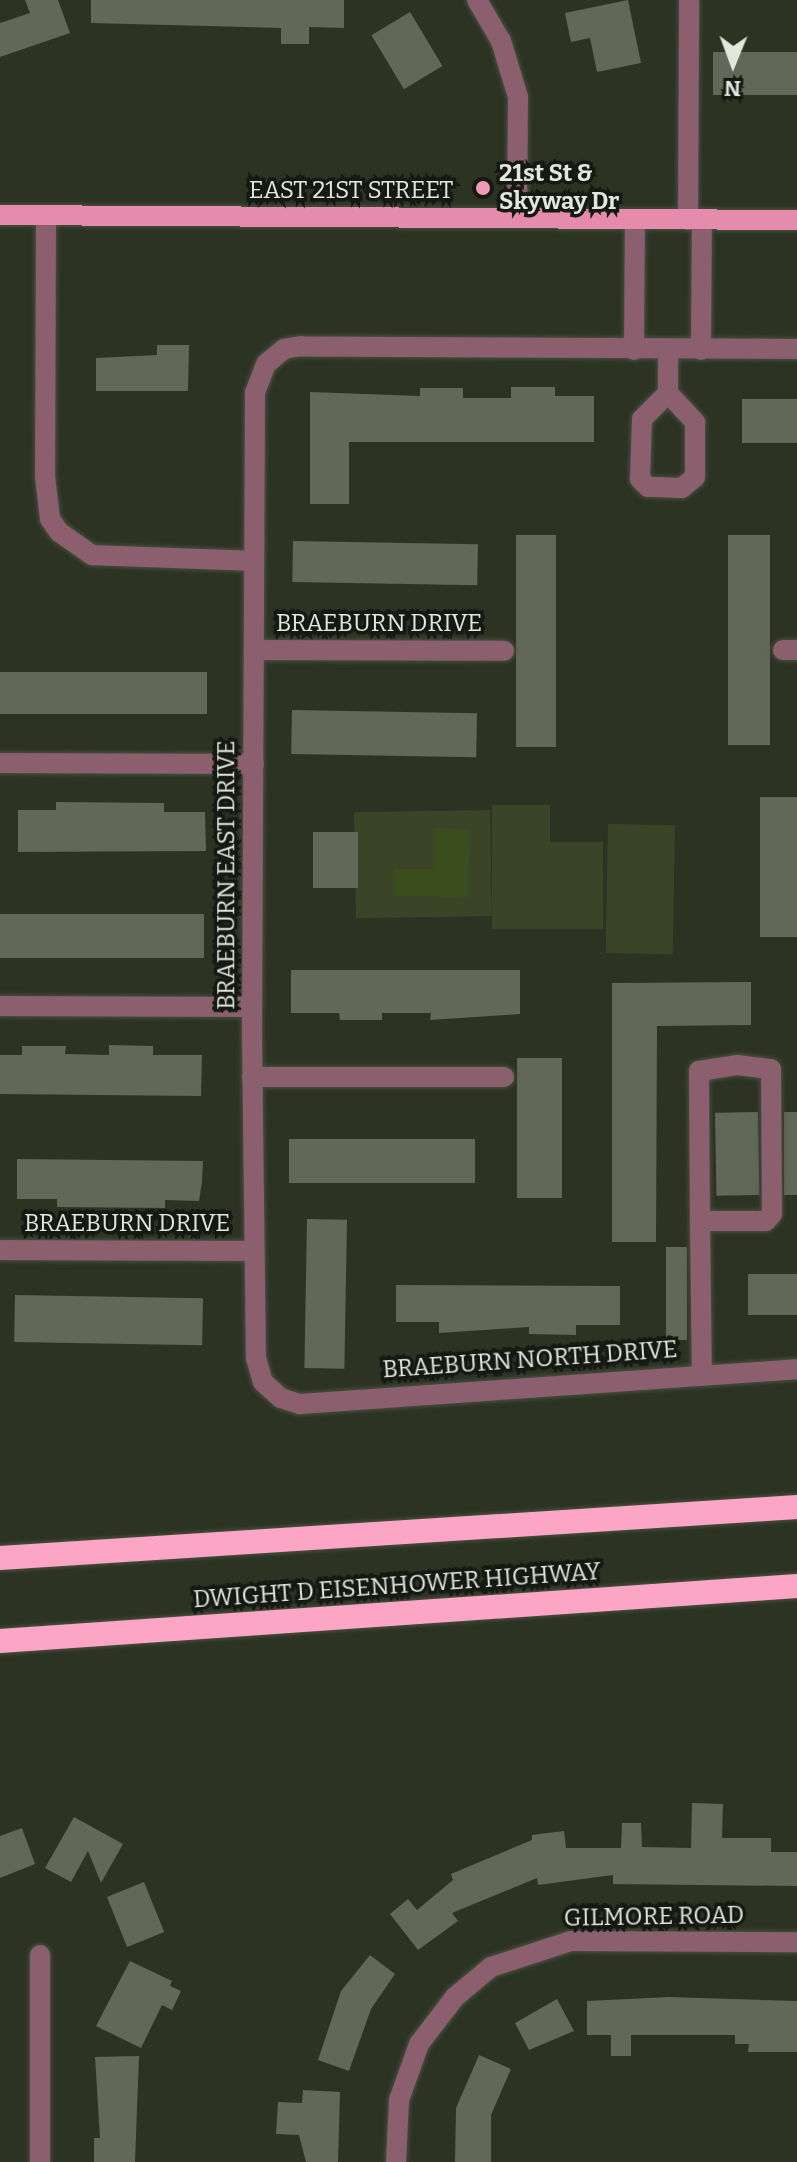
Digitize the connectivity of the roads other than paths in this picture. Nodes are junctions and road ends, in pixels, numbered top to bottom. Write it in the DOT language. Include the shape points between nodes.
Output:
graph roads {
  1 [pos="477,0"];
  2 [pos="689,0"];
  3 [pos="0,215"];
  4 [pos="46,215"];
  5 [pos="517,218"];
  6 [pos="635,219"];
  7 [pos="695,220"];
  8 [pos="797,220"];
  9 [pos="797,349"];
  10 [pos="634,350"];
  11 [pos="668,350"];
  12 [pos="701,350"];
  13 [pos="668,393"];
  14 [pos="254,561"];
  15 [pos="254,650"];
  16 [pos="504,651"];
  17 [pos="0,763"];
  18 [pos="254,764"];
  19 [pos="0,1006"];
  20 [pos="252,1007"];
  21 [pos="252,1077"];
  22 [pos="504,1077"];
  23 [pos="700,1221"];
  24 [pos="0,1250"];
  25 [pos="254,1251"];
  26 [pos="797,1369"];
  27 [pos="702,1375"];
  28 [pos="270,1390"];
  29 [pos="797,1507"];
  30 [pos="0,1558"];
  31 [pos="797,1586"];
  32 [pos="0,1641"];
  33 [pos="797,1942"];
  34 [pos="40,1955"];
  35 [pos="40,2162"];
  36 [pos="396,2162"];
  1 -- 5 [label="street" via="501,41 518,97"];
  2 -- 7 [label="street"];
  3 -- 4 [label="main road, EAST 21ST STREET"];
  4 -- 5 [label="main road, EAST 21ST STREET"];
  4 -- 14 [label="street" via="45,476 50,519 59,532 92,555"];
  5 -- 6 [label="main road, EAST 21ST STREET"];
  6 -- 7 [label="main road, EAST 21ST STREET"];
  6 -- 10 [label="street"];
  7 -- 8 [label="main road, EAST 21ST STREET"];
  7 -- 12 [label="street"];
  9 -- 12 [label="street"];
  10 -- 11 [label="street"];
  10 -- 14 [label="street, BRAEBURN EAST DRIVE" via="301,346 269,360 255,393"];
  11 -- 12 [label="street"];
  11 -- 13 [label="street"];
  13 -- 13 [label="street" via="640,424 640,479 648,487 682,488 694,481 695,422"];
  14 -- 15 [label="street, BRAEBURN EAST DRIVE"];
  15 -- 16 [label="street, BRAEBURN DRIVE"];
  15 -- 18 [label="street, BRAEBURN EAST DRIVE"];
  17 -- 18 [label="street"];
  18 -- 20 [label="street, BRAEBURN EAST DRIVE"];
  19 -- 20 [label="street"];
  20 -- 21 [label="street, BRAEBURN EAST DRIVE"];
  21 -- 22 [label="street"];
  21 -- 25 [label="street, BRAEBURN EAST DRIVE"];
  23 -- 23 [label="street" via="699,1071 707,1066 764,1066 772,1075 772,1214 766,1221"];
  23 -- 27 [label="street"];
  24 -- 25 [label="street, BRAEBURN DRIVE"];
  25 -- 28 [label="street, BRAEBURN EAST DRIVE" via="257,1368"];
  26 -- 27 [label="street, BRAEBURN NORTH DRIVE"];
  27 -- 28 [label="street, BRAEBURN NORTH DRIVE" via="300,1404"];
  29 -- 30 [label="highway"];
  31 -- 32 [label="highway, DWIGHT D EISENHOWER HIGHWAY"];
  33 -- 36 [label="street, GILMORE ROAD" via="571,1941 491,1967 455,1997 419,2044 399,2100"];
  34 -- 35 [label="street"];
}
